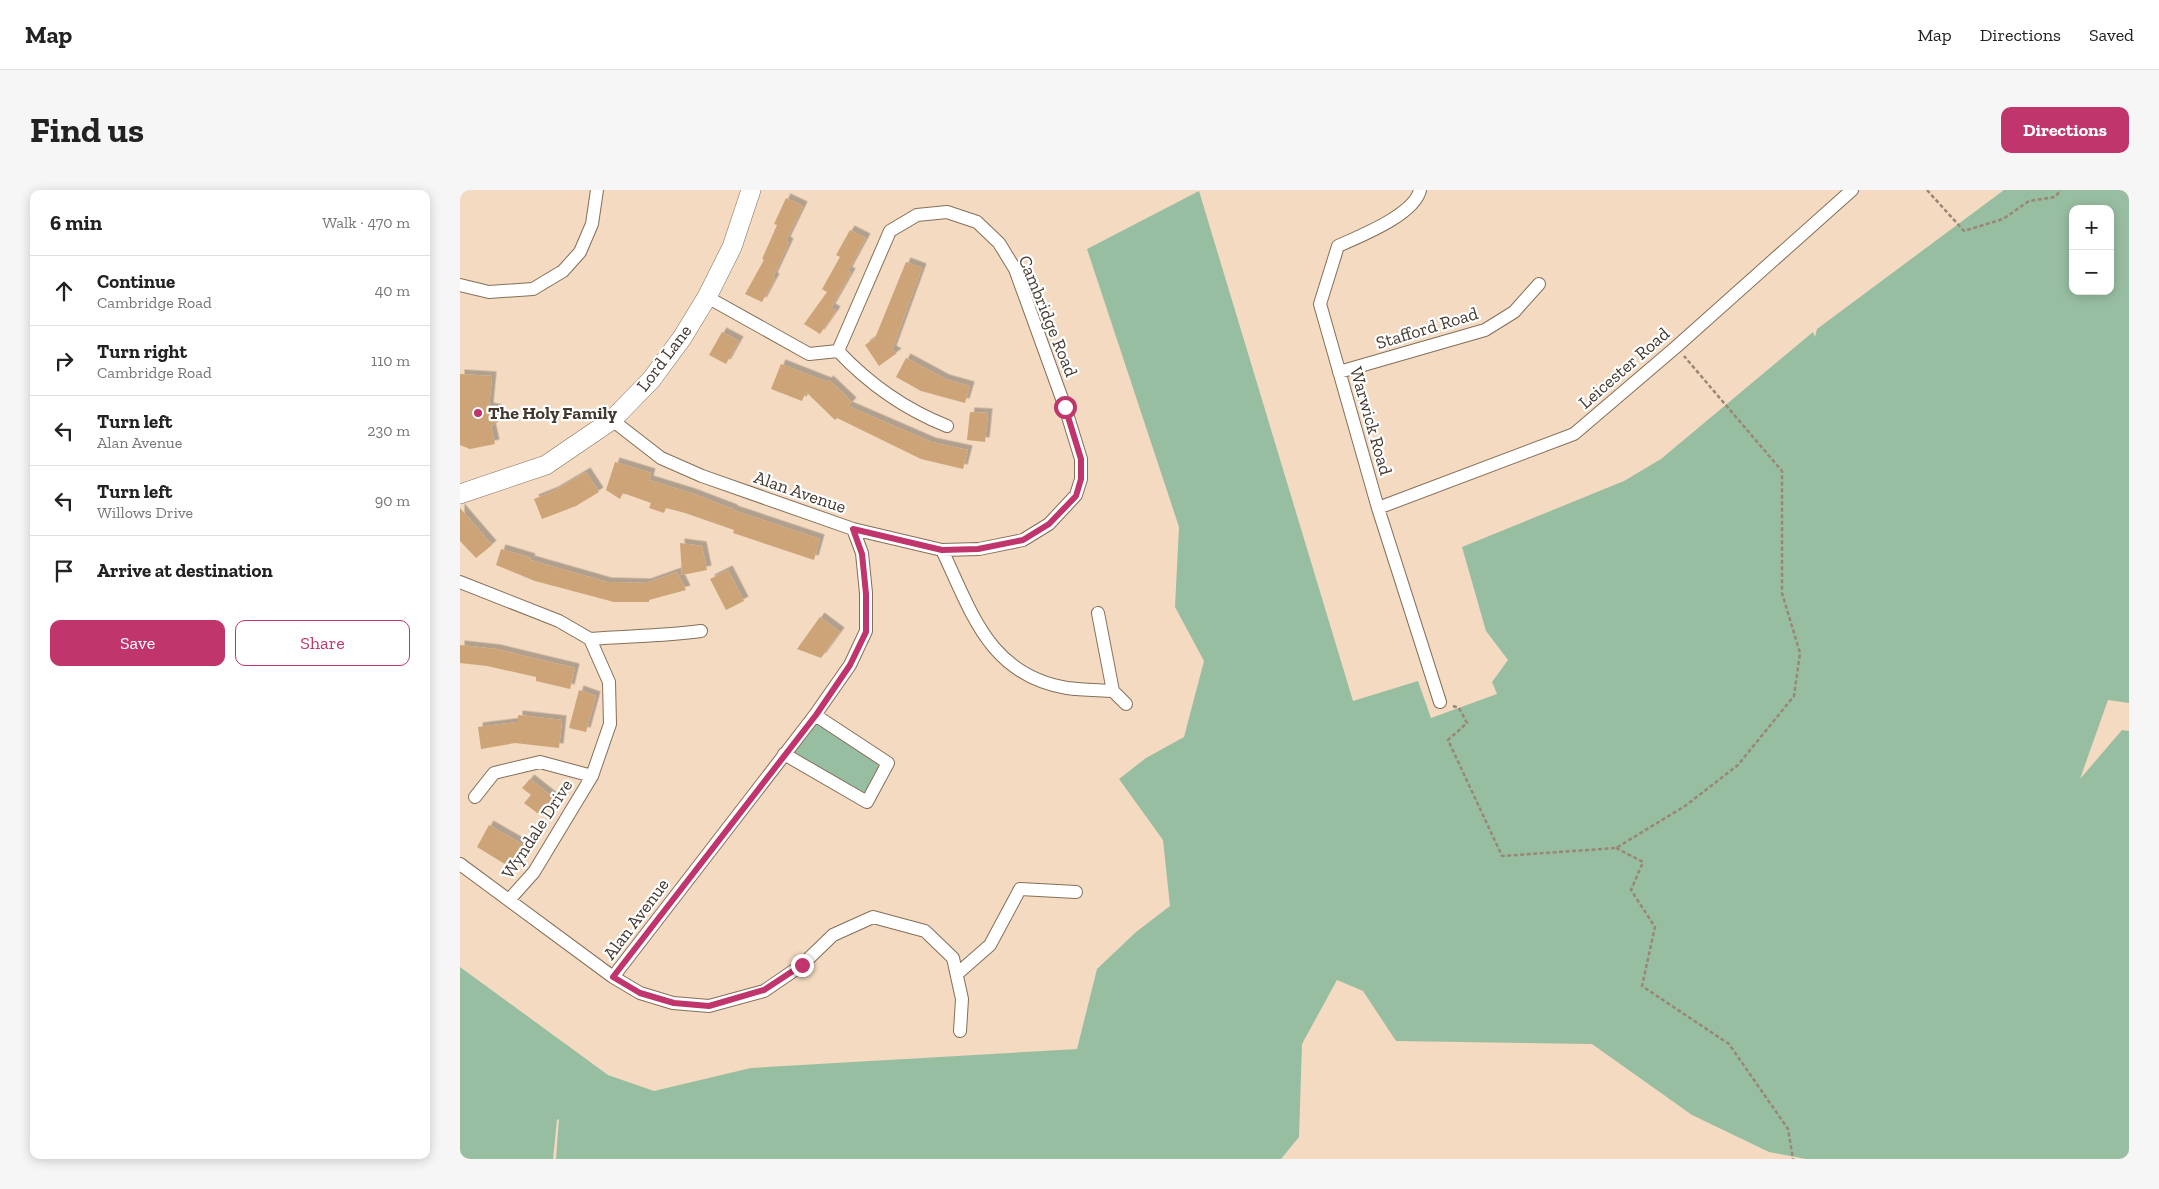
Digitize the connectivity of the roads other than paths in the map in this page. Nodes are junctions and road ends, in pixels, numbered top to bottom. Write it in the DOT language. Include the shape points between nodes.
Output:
graph roads {
  1 [pos="598,190"];
  2 [pos="751,190"];
  3 [pos="1420,190"];
  4 [pos="1845,192"];
  5 [pos="1540,284"];
  6 [pos="460,285"];
  7 [pos="707,297"];
  8 [pos="838,351"];
  9 [pos="1339,372"];
  10 [pos="612,420"];
  11 [pos="947,426"];
  12 [pos="460,494"];
  13 [pos="1378,508"];
  14 [pos="853,529"];
  15 [pos="942,550"];
  16 [pos="460,582"];
  17 [pos="1098,613"];
  18 [pos="701,631"];
  19 [pos="590,639"];
  20 [pos="1113,691"];
  21 [pos="1440,702"];
  22 [pos="1126,704"];
  23 [pos="816,715"];
  24 [pos="784,754"];
  25 [pos="592,776"];
  26 [pos="475,797"];
  27 [pos="460,864"];
  28 [pos="1076,892"];
  29 [pos="509,900"];
  30 [pos="957,974"];
  31 [pos="613,977"];
  32 [pos="960,1031"];
  1 -- 6 [label="street" via="592,224 580,252 563,271 533,289 489,292"];
  2 -- 7 [label="street, Lord Lane" via="732,247"];
  3 -- 9 [label="street, Warwick Road" via="1418,197 1389,222 1338,246 1320,304"];
  4 -- 13 [label="street, Leicester Road" via="1676,347 1574,434"];
  5 -- 9 [label="street, Stafford Road" via="1514,312 1485,330"];
  7 -- 8 [label="street" via="809,354"];
  7 -- 10 [label="street, Lord Lane" via="682,338 650,380"];
  8 -- 11 [label="street" via="884,393 918,414"];
  8 -- 15 [label="street, Cambridge Road" via="890,230 917,215 946,212 977,222 999,243 1014,270 1065,407 1081,459 1081,479 1076,496 1049,524 1023,540 978,549"];
  9 -- 13 [label="street, Warwick Road"];
  10 -- 12 [label="street, Lord Lane" via="546,466"];
  10 -- 14 [label="street, Alan Avenue" via="661,458 702,476"];
  13 -- 21 [label="street, Warwick Road"];
  14 -- 15 [label="street, Cambridge Road"];
  14 -- 23 [label="street, Alan Avenue" via="862,554 866,632 850,665"];
  15 -- 20 [label="street" via="980,632 996,652 1041,681 1067,688"];
  16 -- 19 [label="street" via="559,621"];
  17 -- 20 [label="street"];
  18 -- 19 [label="street"];
  19 -- 25 [label="street, Wyndale Drive" via="609,682 610,724"];
  20 -- 22 [label="street"];
  23 -- 24 [label="street, Alan Avenue"];
  23 -- 24 [label="street" via="888,763 867,802"];
  24 -- 31 [label="street, Alan Avenue"];
  25 -- 26 [label="street, Wyndale Drive" via="540,762 494,774"];
  25 -- 29 [label="street, Wyndale Drive" via="534,872"];
  27 -- 29 [label="street, Alan Avenue"];
  28 -- 30 [label="street" via="1020,889 990,945"];
  29 -- 31 [label="street, Alan Avenue"];
  30 -- 31 [label="street" via="954,958 925,931 873,917 833,935 802,965 764,990 709,1006 674,1003 640,993"];
  30 -- 32 [label="street" via="962,999"];
}
